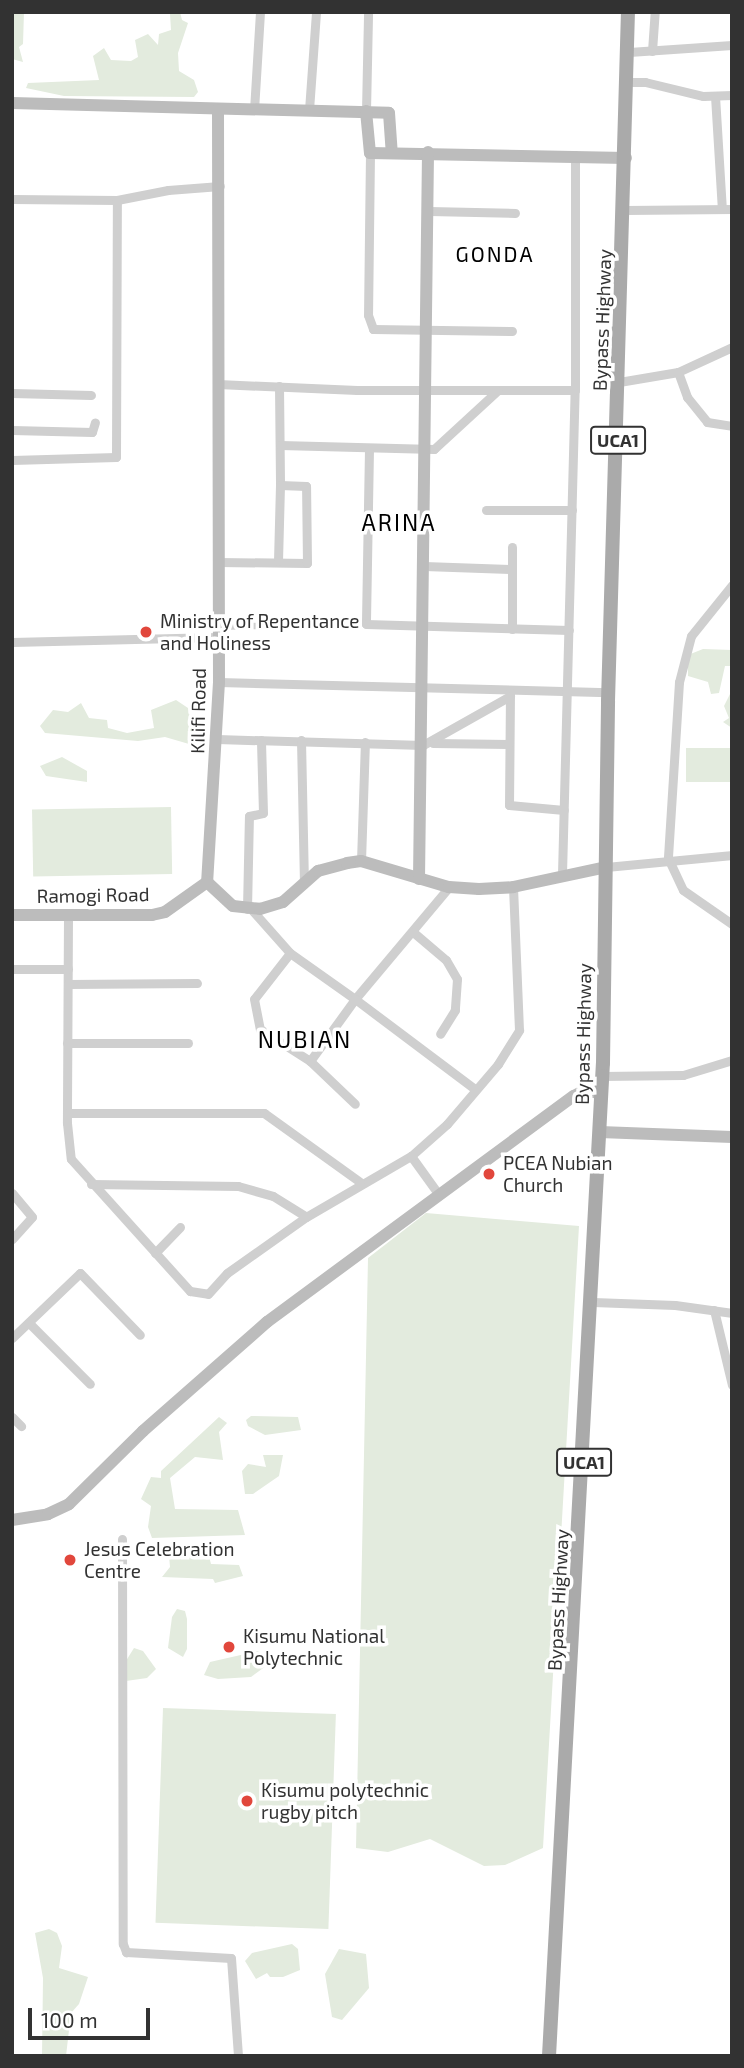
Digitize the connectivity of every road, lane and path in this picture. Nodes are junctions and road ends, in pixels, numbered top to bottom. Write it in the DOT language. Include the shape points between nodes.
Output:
graph roads {
  1 [pos="260,12"];
  2 [pos="316,12"];
  3 [pos="368,12"];
  4 [pos="628,12"];
  5 [pos="655,12"];
  6 [pos="732,45"];
  7 [pos="652,51"];
  8 [pos="629,52"];
  9 [pos="626,82"];
  10 [pos="732,95"];
  11 [pos="715,96"];
  12 [pos="12,103"];
  13 [pos="218,110"];
  14 [pos="254,110"];
  15 [pos="309,110"];
  16 [pos="366,111"];
  17 [pos="392,152"];
  18 [pos="428,152"];
  19 [pos="370,153"];
  20 [pos="575,155"];
  21 [pos="626,158"];
  22 [pos="220,186"];
  23 [pos="12,199"];
  24 [pos="117,201"];
  25 [pos="727,209"];
  26 [pos="625,210"];
  27 [pos="429,211"];
  28 [pos="515,213"];
  29 [pos="427,330"];
  30 [pos="512,331"];
  31 [pos="732,347"];
  32 [pos="678,372"];
  33 [pos="620,382"];
  34 [pos="218,384"];
  35 [pos="279,387"];
  36 [pos="575,390"];
  37 [pos="427,391"];
  38 [pos="497,391"];
  39 [pos="12,393"];
  40 [pos="90,395"];
  41 [pos="95,422"];
  42 [pos="732,426"];
  43 [pos="12,430"];
  44 [pos="280,445"];
  45 [pos="369,449"];
  46 [pos="426,451"];
  47 [pos="12,460"];
  48 [pos="279,485"];
  49 [pos="486,510"];
  50 [pos="572,510"];
  51 [pos="512,547"];
  52 [pos="278,561"];
  53 [pos="218,562"];
  54 [pos="424,566"];
  55 [pos="512,569"];
  56 [pos="732,585"];
  57 [pos="326,623"];
  58 [pos="421,626"];
  59 [pos="512,629"];
  60 [pos="569,630"];
  61 [pos="217,631"];
  62 [pos="12,642"];
  63 [pos="219,682"];
  64 [pos="420,684"];
  65 [pos="566,689"];
  66 [pos="510,691"];
  67 [pos="608,692"];
  68 [pos="217,739"];
  69 [pos="261,740"];
  70 [pos="301,740"];
  71 [pos="365,742"];
  72 [pos="426,744"];
  73 [pos="509,744"];
  74 [pos="564,810"];
  75 [pos="732,855"];
  76 [pos="668,858"];
  77 [pos="361,861"];
  78 [pos="607,867"];
  79 [pos="562,874"];
  80 [pos="419,879"];
  81 [pos="304,880"];
  82 [pos="207,882"];
  83 [pos="449,887"];
  84 [pos="513,887"];
  85 [pos="249,909"];
  86 [pos="12,915"];
  87 [pos="68,916"];
  88 [pos="732,924"];
  89 [pos="413,932"];
  90 [pos="290,953"];
  91 [pos="12,969"];
  92 [pos="68,970"];
  93 [pos="197,983"];
  94 [pos="68,984"];
  95 [pos="355,999"];
  96 [pos="440,1034"];
  97 [pos="67,1043"];
  98 [pos="188,1043"];
  99 [pos="732,1060"];
  100 [pos="310,1061"];
  101 [pos="602,1076"];
  102 [pos="475,1089"];
  103 [pos="601,1093"];
  104 [pos="355,1104"];
  105 [pos="67,1113"];
  106 [pos="600,1132"];
  107 [pos="732,1136"];
  108 [pos="411,1156"];
  109 [pos="360,1182"];
  110 [pos="91,1184"];
  111 [pos="12,1193"];
  112 [pos="439,1195"];
  113 [pos="306,1217"];
  114 [pos="180,1227"];
  115 [pos="12,1239"];
  116 [pos="155,1253"];
  117 [pos="593,1302"];
  118 [pos="714,1310"];
  119 [pos="732,1313"];
  120 [pos="29,1323"];
  121 [pos="140,1335"];
  122 [pos="12,1338"];
  123 [pos="90,1384"];
  124 [pos="732,1385"];
  125 [pos="12,1417"];
  126 [pos="21,1426"];
  127 [pos="12,1520"];
  128 [pos="122,1539"];
  129 [pos="238,2056"];
  130 [pos="549,2056"];
  1 -- 14 [label="street"];
  2 -- 15 [label="street"];
  3 -- 16 [label="street"];
  4 -- 8 [label="main road, Bypass Highway / UCA1"];
  5 -- 7 [label="street"];
  6 -- 7 [label="street"];
  7 -- 8 [label="street"];
  8 -- 9 [label="main road, Bypass Highway / UCA1"];
  9 -- 11 [label="street"];
  9 -- 21 [label="main road, Bypass Highway / UCA1"];
  10 -- 11 [label="street"];
  11 -- 25 [label="street"];
  12 -- 13 [label="street"];
  13 -- 14 [label="street"];
  13 -- 22 [label="street, Kilifi Road"];
  14 -- 15 [label="street"];
  15 -- 16 [label="street"];
  16 -- 17 [label="street" via="392,115"];
  16 -- 19 [label="street"];
  17 -- 18 [label="street"];
  17 -- 19 [label="street"];
  18 -- 20 [label="street"];
  18 -- 27 [label="street"];
  19 -- 29 [label="street" via="370,324 380,330"];
  20 -- 21 [label="street"];
  20 -- 36 [label="street"];
  21 -- 26 [label="main road, Bypass Highway / UCA1"];
  22 -- 24 [label="street" via="168,190"];
  22 -- 34 [label="street, Kilifi Road"];
  23 -- 24 [label="street"];
  24 -- 47 [label="street" via="116,457"];
  25 -- 26 [label="street"];
  26 -- 33 [label="main road, Bypass Highway / UCA1"];
  27 -- 28 [label="street"];
  27 -- 29 [label="street"];
  29 -- 30 [label="street"];
  29 -- 37 [label="street"];
  31 -- 32 [label="street"];
  32 -- 33 [label="street"];
  32 -- 42 [label="street" via="687,397 707,422"];
  33 -- 67 [label="main road, Bypass Highway / UCA1"];
  34 -- 35 [label="street"];
  34 -- 53 [label="street, Kilifi Road"];
  35 -- 37 [label="street"];
  35 -- 44 [label="street"];
  36 -- 38 [label="street"];
  36 -- 50 [label="street"];
  37 -- 38 [label="street"];
  37 -- 46 [label="street"];
  38 -- 46 [label="street" via="442,444"];
  39 -- 40 [label="street"];
  41 -- 43 [label="street" via="92,432"];
  44 -- 45 [label="street"];
  44 -- 48 [label="street"];
  45 -- 46 [label="street"];
  45 -- 58 [label="street" via="366,624"];
  46 -- 54 [label="street"];
  48 -- 52 [label="street"];
  48 -- 52 [label="street" via="304,485 309,490 309,559 304,563"];
  49 -- 50 [label="street"];
  50 -- 60 [label="street"];
  51 -- 55 [label="street"];
  52 -- 53 [label="street"];
  53 -- 61 [label="street, Kilifi Road"];
  54 -- 55 [label="street"];
  54 -- 58 [label="street"];
  55 -- 59 [label="street"];
  56 -- 76 [label="street" via="691,636 679,682"];
  57 -- 61 [label="street"];
  58 -- 59 [label="street"];
  58 -- 64 [label="street"];
  59 -- 60 [label="street"];
  60 -- 65 [label="street"];
  61 -- 62 [label="street"];
  61 -- 63 [label="street, Kilifi Road"];
  63 -- 64 [label="street"];
  63 -- 68 [label="street, Kilifi Road"];
  64 -- 66 [label="street"];
  64 -- 72 [label="street"];
  65 -- 66 [label="street"];
  65 -- 67 [label="street"];
  65 -- 74 [label="street"];
  66 -- 72 [label="street"];
  66 -- 73 [label="street"];
  67 -- 78 [label="main road, Bypass Highway / UCA1"];
  68 -- 69 [label="street"];
  68 -- 82 [label="street, Kilifi Road"];
  69 -- 70 [label="street"];
  69 -- 85 [label="street" via="263,813 249,816"];
  70 -- 71 [label="street"];
  70 -- 81 [label="street"];
  71 -- 72 [label="street"];
  71 -- 77 [label="street"];
  72 -- 73 [label="street"];
  72 -- 80 [label="street"];
  73 -- 74 [label="street" via="509,805"];
  74 -- 79 [label="street"];
  75 -- 76 [label="street"];
  76 -- 78 [label="street"];
  76 -- 88 [label="street" via="683,890"];
  77 -- 80 [label="street"];
  77 -- 81 [label="street" via="333,865"];
  78 -- 79 [label="street"];
  78 -- 101 [label="main road, Bypass Highway / UCA1"];
  79 -- 84 [label="street"];
  80 -- 83 [label="street"];
  81 -- 85 [label="street" via="283,902"];
  82 -- 85 [label="street" via="233,906"];
  82 -- 87 [label="street, Ramogi Road" via="165,912"];
  83 -- 84 [label="street"];
  83 -- 89 [label="street"];
  84 -- 102 [label="street" via="521,1024 513,1044"];
  85 -- 90 [label="street"];
  86 -- 87 [label="street, Ramogi Road"];
  87 -- 92 [label="street"];
  89 -- 95 [label="street"];
  89 -- 96 [label="street" via="446,960 457,979 455,1010"];
  90 -- 95 [label="street"];
  90 -- 100 [label="street" via="254,999 254,1013 260,1029"];
  91 -- 92 [label="street"];
  92 -- 94 [label="street"];
  93 -- 94 [label="street"];
  94 -- 97 [label="street"];
  95 -- 100 [label="street"];
  95 -- 102 [label="street"];
  97 -- 98 [label="street"];
  97 -- 105 [label="street"];
  99 -- 101 [label="street" via="683,1075"];
  100 -- 104 [label="street"];
  101 -- 103 [label="main road, Bypass Highway / UCA1"];
  102 -- 108 [label="street" via="442,1129"];
  103 -- 106 [label="main road, Bypass Highway / UCA1"];
  103 -- 112 [label="street" via="583,1091 574,1096"];
  105 -- 109 [label="street" via="264,1113"];
  105 -- 110 [label="street" via="71,1159"];
  106 -- 107 [label="street"];
  106 -- 117 [label="main road, Bypass Highway / UCA1"];
  108 -- 109 [label="street"];
  108 -- 112 [label="street"];
  109 -- 113 [label="street"];
  110 -- 113 [label="street" via="238,1186 274,1196"];
  110 -- 116 [label="street"];
  111 -- 115 [label="street" via="32,1217"];
  112 -- 127 [label="street" via="267,1322 143,1431 69,1504 48,1514"];
  113 -- 116 [label="street" via="202,1296 190,1291"];
  114 -- 116 [label="street"];
  117 -- 118 [label="street"];
  117 -- 130 [label="main road, Bypass Highway / UCA1"];
  118 -- 119 [label="street"];
  118 -- 124 [label="street"];
  120 -- 121 [label="street" via="80,1273"];
  120 -- 122 [label="street"];
  120 -- 123 [label="street"];
  125 -- 126 [label="street"];
  128 -- 129 [label="street" via="122,1944 126,1952 231,1958"];
}
